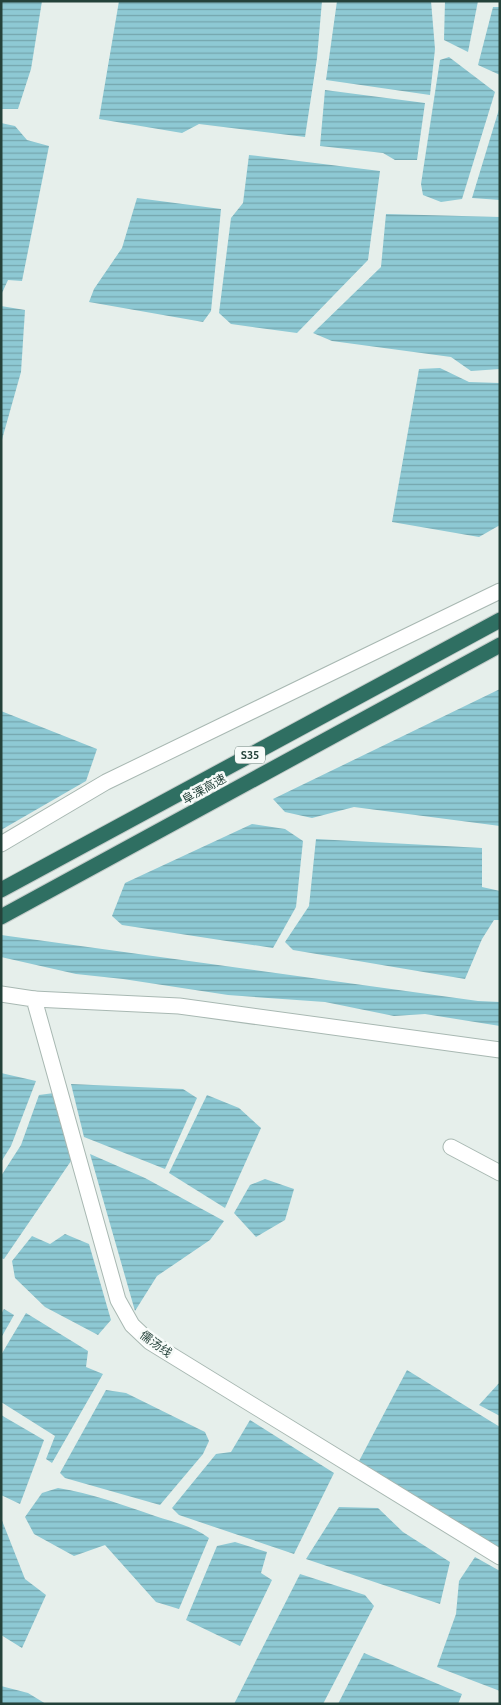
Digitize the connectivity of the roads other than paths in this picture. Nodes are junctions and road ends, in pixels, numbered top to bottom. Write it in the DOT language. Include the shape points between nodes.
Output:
graph roads {
  1 [pos="500,591"];
  2 [pos="500,620"];
  3 [pos="500,644"];
  4 [pos="1,844"];
  5 [pos="1,890"];
  6 [pos="1,917"];
  7 [pos="1,994"];
  8 [pos="34,998"];
  9 [pos="500,1050"];
  10 [pos="451,1147"];
  11 [pos="500,1174"];
  12 [pos="500,1557"];
  1 -- 4 [label="street" via="106,782"];
  2 -- 5 [label="highway, 阜溧高速 / S35"];
  3 -- 6 [label="highway, 阜溧高速 / S35"];
  7 -- 8 [label="street"];
  8 -- 9 [label="street" via="179,1006"];
  8 -- 12 [label="street, 儒汤线" via="118,1300 132,1325 150,1342"];
  10 -- 11 [label="street"];
}
